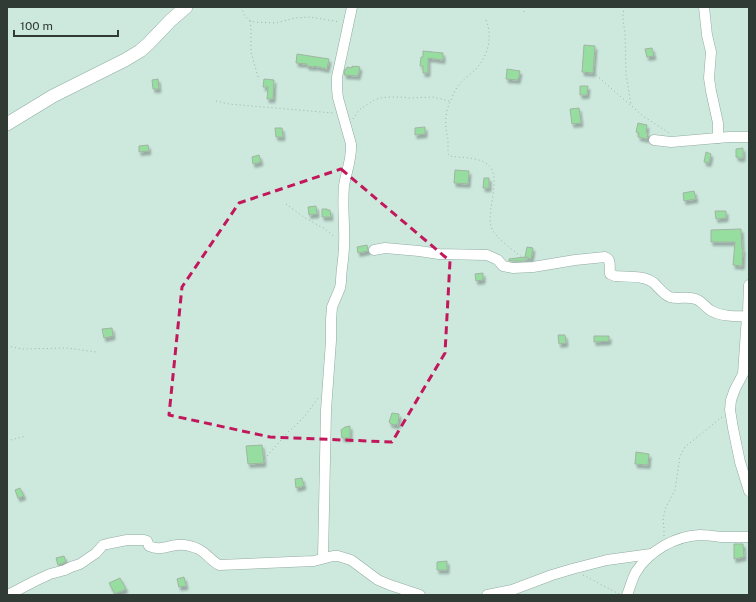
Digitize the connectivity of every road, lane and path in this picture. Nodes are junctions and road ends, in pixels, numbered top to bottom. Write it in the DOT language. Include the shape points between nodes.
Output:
graph roads {
  1 [pos="186,7"];
  2 [pos="241,7"];
  3 [pos="352,7"];
  4 [pos="524,7"];
  5 [pos="625,7"];
  6 [pos="704,7"];
  7 [pos="524,13"];
  8 [pos="250,20"];
  9 [pos="486,20"];
  10 [pos="348,23"];
  11 [pos="596,75"];
  12 [pos="259,80"];
  13 [pos="216,101"];
  14 [pos="450,101"];
  15 [pos="631,106"];
  16 [pos="342,114"];
  17 [pos="352,119"];
  18 [pos="7,124"];
  19 [pos="669,132"];
  20 [pos="749,137"];
  21 [pos="718,138"];
  22 [pos="654,140"];
  23 [pos="286,204"];
  24 [pos="344,246"];
  25 [pos="374,250"];
  26 [pos="533,267"];
  27 [pos="749,285"];
  28 [pos="748,314"];
  29 [pos="7,346"];
  30 [pos="96,352"];
  31 [pos="746,371"];
  32 [pos="328,385"];
  33 [pos="730,410"];
  34 [pos="26,436"];
  35 [pos="7,441"];
  36 [pos="267,456"];
  37 [pos="749,491"];
  38 [pos="749,537"];
  39 [pos="662,547"];
  40 [pos="651,554"];
  41 [pos="324,558"];
  42 [pos="572,569"];
  43 [pos="8,595"];
  44 [pos="420,595"];
  45 [pos="487,595"];
  46 [pos="622,595"];
  47 [pos="627,595"];
  1 -- 18 [label="main road" via="148,44 125,60 52,96"];
  2 -- 8 [label="path"];
  3 -- 10 [label="street"];
  4 -- 7 [label="path"];
  5 -- 15 [label="path" via="623,20 626,74"];
  6 -- 21 [label="street" via="711,52 709,78 718,123"];
  8 -- 10 [label="path" via="276,23 310,17"];
  8 -- 12 [label="path" via="251,52"];
  9 -- 14 [label="path" via="490,34 486,55 458,87"];
  10 -- 16 [label="street" via="337,77"];
  11 -- 15 [label="path"];
  13 -- 16 [label="path"];
  14 -- 17 [label="path" via="433,97 380,98 359,110"];
  14 -- 26 [label="path" via="445,125 448,154 483,162 492,170 494,178 491,226 494,232"];
  15 -- 19 [label="path"];
  16 -- 24 [label="street" via="351,144 343,197"];
  20 -- 21 [label="street"];
  21 -- 22 [label="street" via="671,142"];
  23 -- 24 [label="path" via="325,228"];
  24 -- 32 [label="street" via="340,288 332,307"];
  25 -- 26 [label="street" via="385,248 487,256 498,260 506,268"];
  26 -- 28 [label="street" via="608,257 612,275 644,278 670,297 692,298 716,312 735,316"];
  27 -- 28 [label="street"];
  28 -- 31 [label="street"];
  29 -- 30 [label="path" via="22,349 67,348"];
  31 -- 33 [label="street" via="735,389"];
  32 -- 36 [label="path" via="305,416"];
  32 -- 41 [label="street"];
  33 -- 37 [label="street" via="740,462"];
  33 -- 39 [label="path" via="685,447 680,456 675,490 663,519"];
  34 -- 35 [label="path"];
  38 -- 39 [label="street" via="700,535 687,537"];
  39 -- 40 [label="street"];
  40 -- 42 [label="street" via="607,560"];
  40 -- 47 [label="street" via="636,573"];
  41 -- 43 [label="street" via="219,565 198,548 179,544 153,548 146,540 128,540 103,545 80,564 50,574"];
  41 -- 44 [label="street" via="333,556 350,560 378,580"];
  42 -- 45 [label="street" via="512,590"];
  42 -- 46 [label="path"];
}
